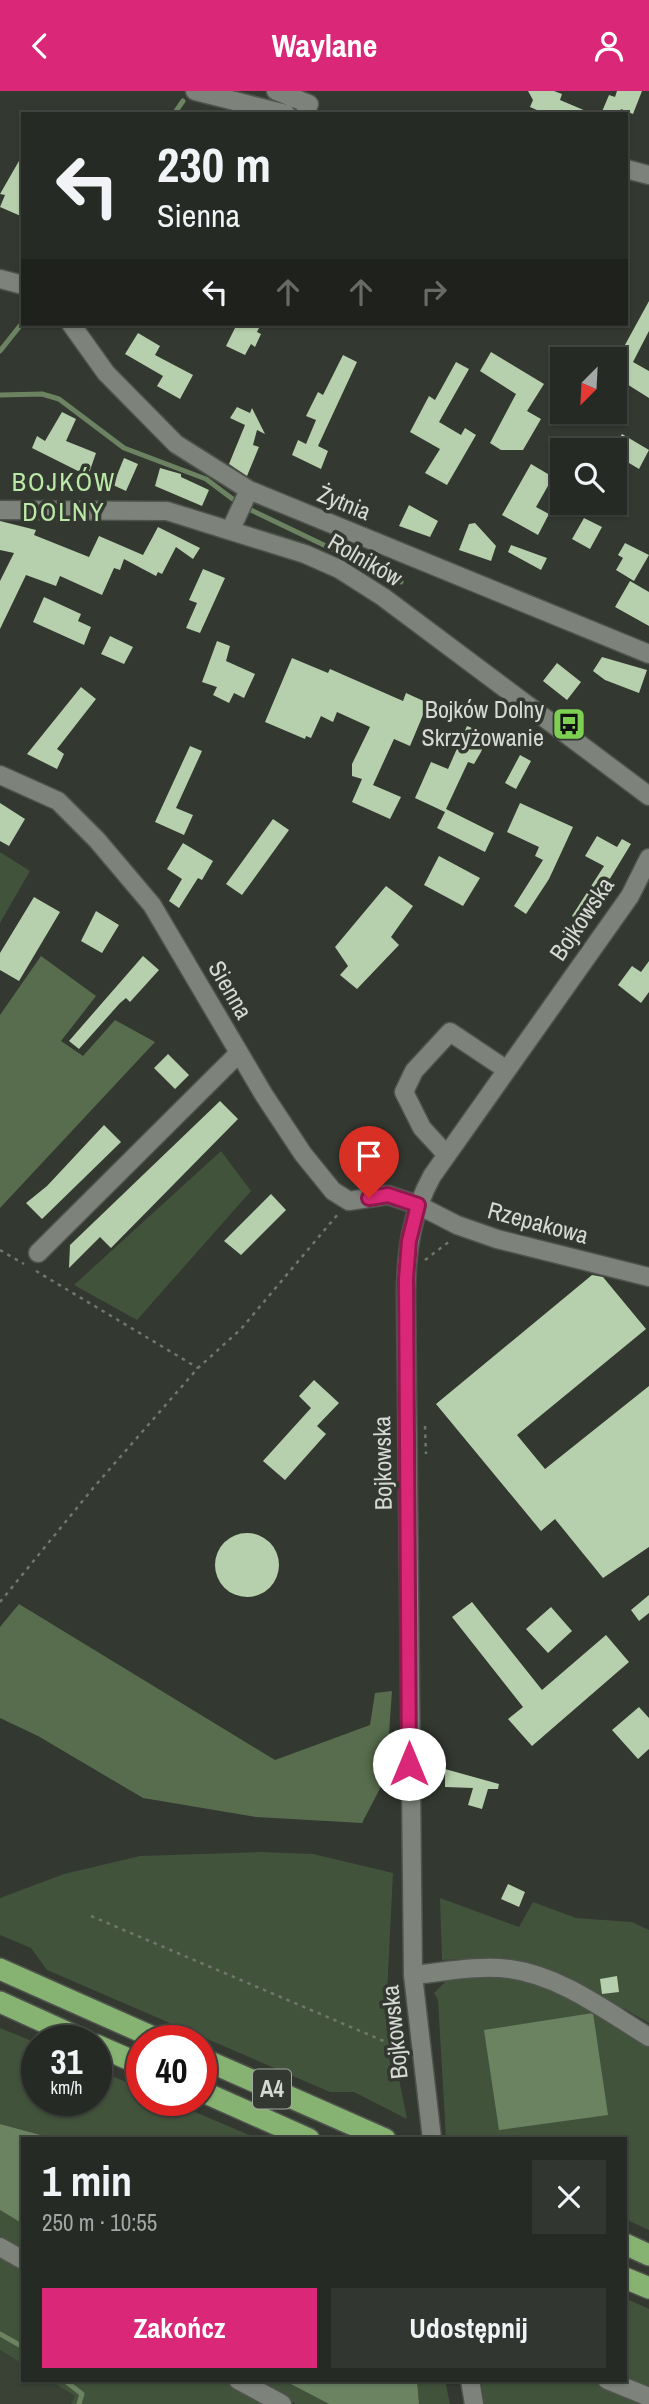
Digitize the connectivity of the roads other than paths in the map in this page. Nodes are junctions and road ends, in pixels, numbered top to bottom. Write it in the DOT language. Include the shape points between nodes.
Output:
graph roads {
  1 [pos="195,91"];
  2 [pos="276,91"];
  3 [pos="278,112"];
  4 [pos="306,112"];
  5 [pos="628,170"];
  6 [pos="649,175"];
  7 [pos="0,279"];
  8 [pos="21,284"];
  9 [pos="72,326"];
  10 [pos="249,490"];
  11 [pos="0,510"];
  12 [pos="231,529"];
  13 [pos="649,654"];
  14 [pos="0,775"];
  15 [pos="649,796"];
  16 [pos="649,857"];
  17 [pos="239,1053"];
  18 [pos="507,1070"];
  19 [pos="446,1154"];
  20 [pos="418,1205"];
  21 [pos="38,1253"];
  22 [pos="649,1277"];
  23 [pos="0,1969"];
  24 [pos="413,1975"];
  25 [pos="0,2002"];
  26 [pos="51,2025"];
  27 [pos="126,2025"];
  28 [pos="649,2037"];
  29 [pos="217,2065"];
  30 [pos="217,2098"];
  31 [pos="304,2137"];
  32 [pos="380,2137"];
  33 [pos="432,2137"];
  34 [pos="627,2245"];
  35 [pos="0,2247"];
  36 [pos="649,2255"];
  37 [pos="21,2259"];
  38 [pos="627,2279"];
  39 [pos="649,2288"];
  40 [pos="242,2382"];
  41 [pos="470,2382"];
  42 [pos="612,2382"];
  43 [pos="649,2397"];
  44 [pos="282,2404"];
  45 [pos="474,2404"];
  1 -- 3 [label="street"];
  2 -- 4 [label="street" via="309,104"];
  5 -- 6 [label="street"];
  7 -- 8 [label="street"];
  9 -- 10 [label="street, Żytnia" via="106,373 176,444"];
  10 -- 12 [label="street"];
  10 -- 13 [label="street, Żytnia"];
  11 -- 12 [label="street, Rolników" via="167,511"];
  12 -- 15 [label="street, Rolników" via="316,559 361,583"];
  14 -- 17 [label="street, Sienna" via="58,801 97,841 152,905"];
  16 -- 18 [label="street, Bojkowska" via="630,895"];
  17 -- 20 [label="street, Sienna" via="303,1154 333,1191 349,1201 388,1195"];
  17 -- 21 [label="street"];
  18 -- 19 [label="street, Bojkowska"];
  18 -- 19 [label="street" via="450,1032 414,1071 404,1091 422,1128"];
  19 -- 20 [label="street, Bojkowska"];
  20 -- 22 [label="street, Rzepakowa" via="497,1240"];
  20 -- 24 [label="street, Bojkowska" via="406,1279"];
  23 -- 27 [label="highway"];
  24 -- 28 [label="street" via="510,1969 543,1977"];
  24 -- 33 [label="street, Bojkowska"];
  25 -- 26 [label="highway"];
  29 -- 32 [label="highway, A4"];
  30 -- 31 [label="highway, A4"];
  34 -- 36 [label="highway"];
  35 -- 37 [label="street"];
  38 -- 39 [label="highway"];
  40 -- 44 [label="street"];
  41 -- 45 [label="street"];
  42 -- 43 [label="street"];
}
